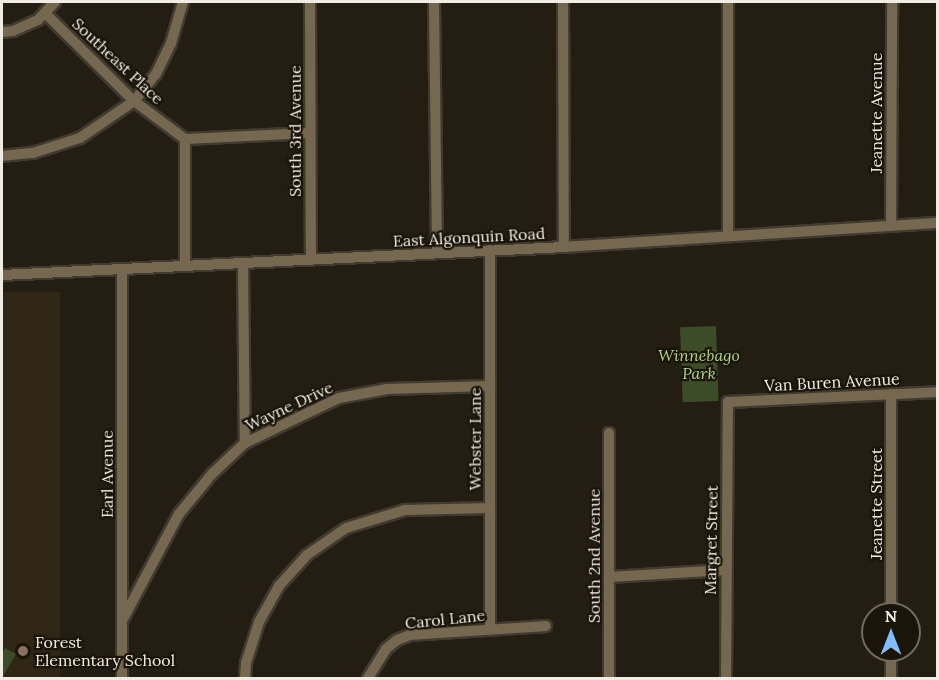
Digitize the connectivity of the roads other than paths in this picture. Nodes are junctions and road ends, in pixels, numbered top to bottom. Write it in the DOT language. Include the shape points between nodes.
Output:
graph roads {
  1 [pos="55,2"];
  2 [pos="183,2"];
  3 [pos="310,2"];
  4 [pos="434,2"];
  5 [pos="563,2"];
  6 [pos="728,2"];
  7 [pos="892,2"];
  8 [pos="46,14"];
  9 [pos="2,32"];
  10 [pos="134,101"];
  11 [pos="310,134"];
  12 [pos="185,139"];
  13 [pos="2,156"];
  14 [pos="938,223"];
  15 [pos="891,225"];
  16 [pos="728,236"];
  17 [pos="564,247"];
  18 [pos="490,250"];
  19 [pos="437,253"];
  20 [pos="311,260"];
  21 [pos="243,264"];
  22 [pos="185,266"];
  23 [pos="122,269"];
  24 [pos="2,275"];
  25 [pos="490,386"];
  26 [pos="938,392"];
  27 [pos="891,394"];
  28 [pos="728,402"];
  29 [pos="609,433"];
  30 [pos="245,443"];
  31 [pos="490,508"];
  32 [pos="725,570"];
  33 [pos="610,577"];
  34 [pos="891,602"];
  35 [pos="122,621"];
  36 [pos="546,626"];
  37 [pos="490,628"];
  38 [pos="891,662"];
  39 [pos="122,678"];
  40 [pos="245,678"];
  41 [pos="368,678"];
  42 [pos="609,678"];
  43 [pos="726,678"];
  44 [pos="891,678"];
  1 -- 8 [label="street"];
  2 -- 10 [label="street" via="166,54"];
  3 -- 11 [label="street, South 3rd Avenue"];
  4 -- 19 [label="street"];
  5 -- 17 [label="street"];
  6 -- 16 [label="street"];
  7 -- 15 [label="street, Jeanette Avenue"];
  8 -- 9 [label="street" via="28,26"];
  8 -- 10 [label="street, Southeast Place"];
  10 -- 12 [label="street, Southeast Place"];
  10 -- 13 [label="street" via="80,138 33,153"];
  11 -- 12 [label="street"];
  11 -- 20 [label="street, South 3rd Avenue"];
  12 -- 22 [label="street"];
  14 -- 15 [label="street, East Algonquin Road"];
  15 -- 16 [label="street, East Algonquin Road"];
  16 -- 17 [label="street, East Algonquin Road"];
  17 -- 18 [label="street, East Algonquin Road"];
  18 -- 19 [label="street, East Algonquin Road"];
  18 -- 25 [label="street, Webster Lane"];
  19 -- 20 [label="street, East Algonquin Road"];
  20 -- 21 [label="street, East Algonquin Road"];
  21 -- 22 [label="street, East Algonquin Road"];
  21 -- 30 [label="street"];
  22 -- 23 [label="street, East Algonquin Road"];
  23 -- 24 [label="street, East Algonquin Road"];
  23 -- 35 [label="street, Earl Avenue"];
  25 -- 30 [label="street, Wayne Drive" via="387,389 339,398"];
  25 -- 31 [label="street, Webster Lane"];
  26 -- 27 [label="street, Van Buren Avenue"];
  27 -- 28 [label="street, Van Buren Avenue"];
  27 -- 34 [label="street, Jeanette Street"];
  28 -- 32 [label="street, Margret Street"];
  29 -- 33 [label="street, South 2nd Avenue"];
  30 -- 35 [label="street, Wayne Drive" via="212,474 179,514"];
  31 -- 37 [label="street, Webster Lane"];
  31 -- 40 [label="street" via="405,510 346,528 317,548 279,586 259,622"];
  32 -- 33 [label="street"];
  32 -- 43 [label="street, Margret Street"];
  33 -- 42 [label="street, South 2nd Avenue"];
  35 -- 39 [label="street, Earl Avenue"];
  36 -- 37 [label="street, Carol Lane"];
  37 -- 41 [label="street, Carol Lane" via="422,633 397,640 379,657"];
  38 -- 44 [label="street"];
}
